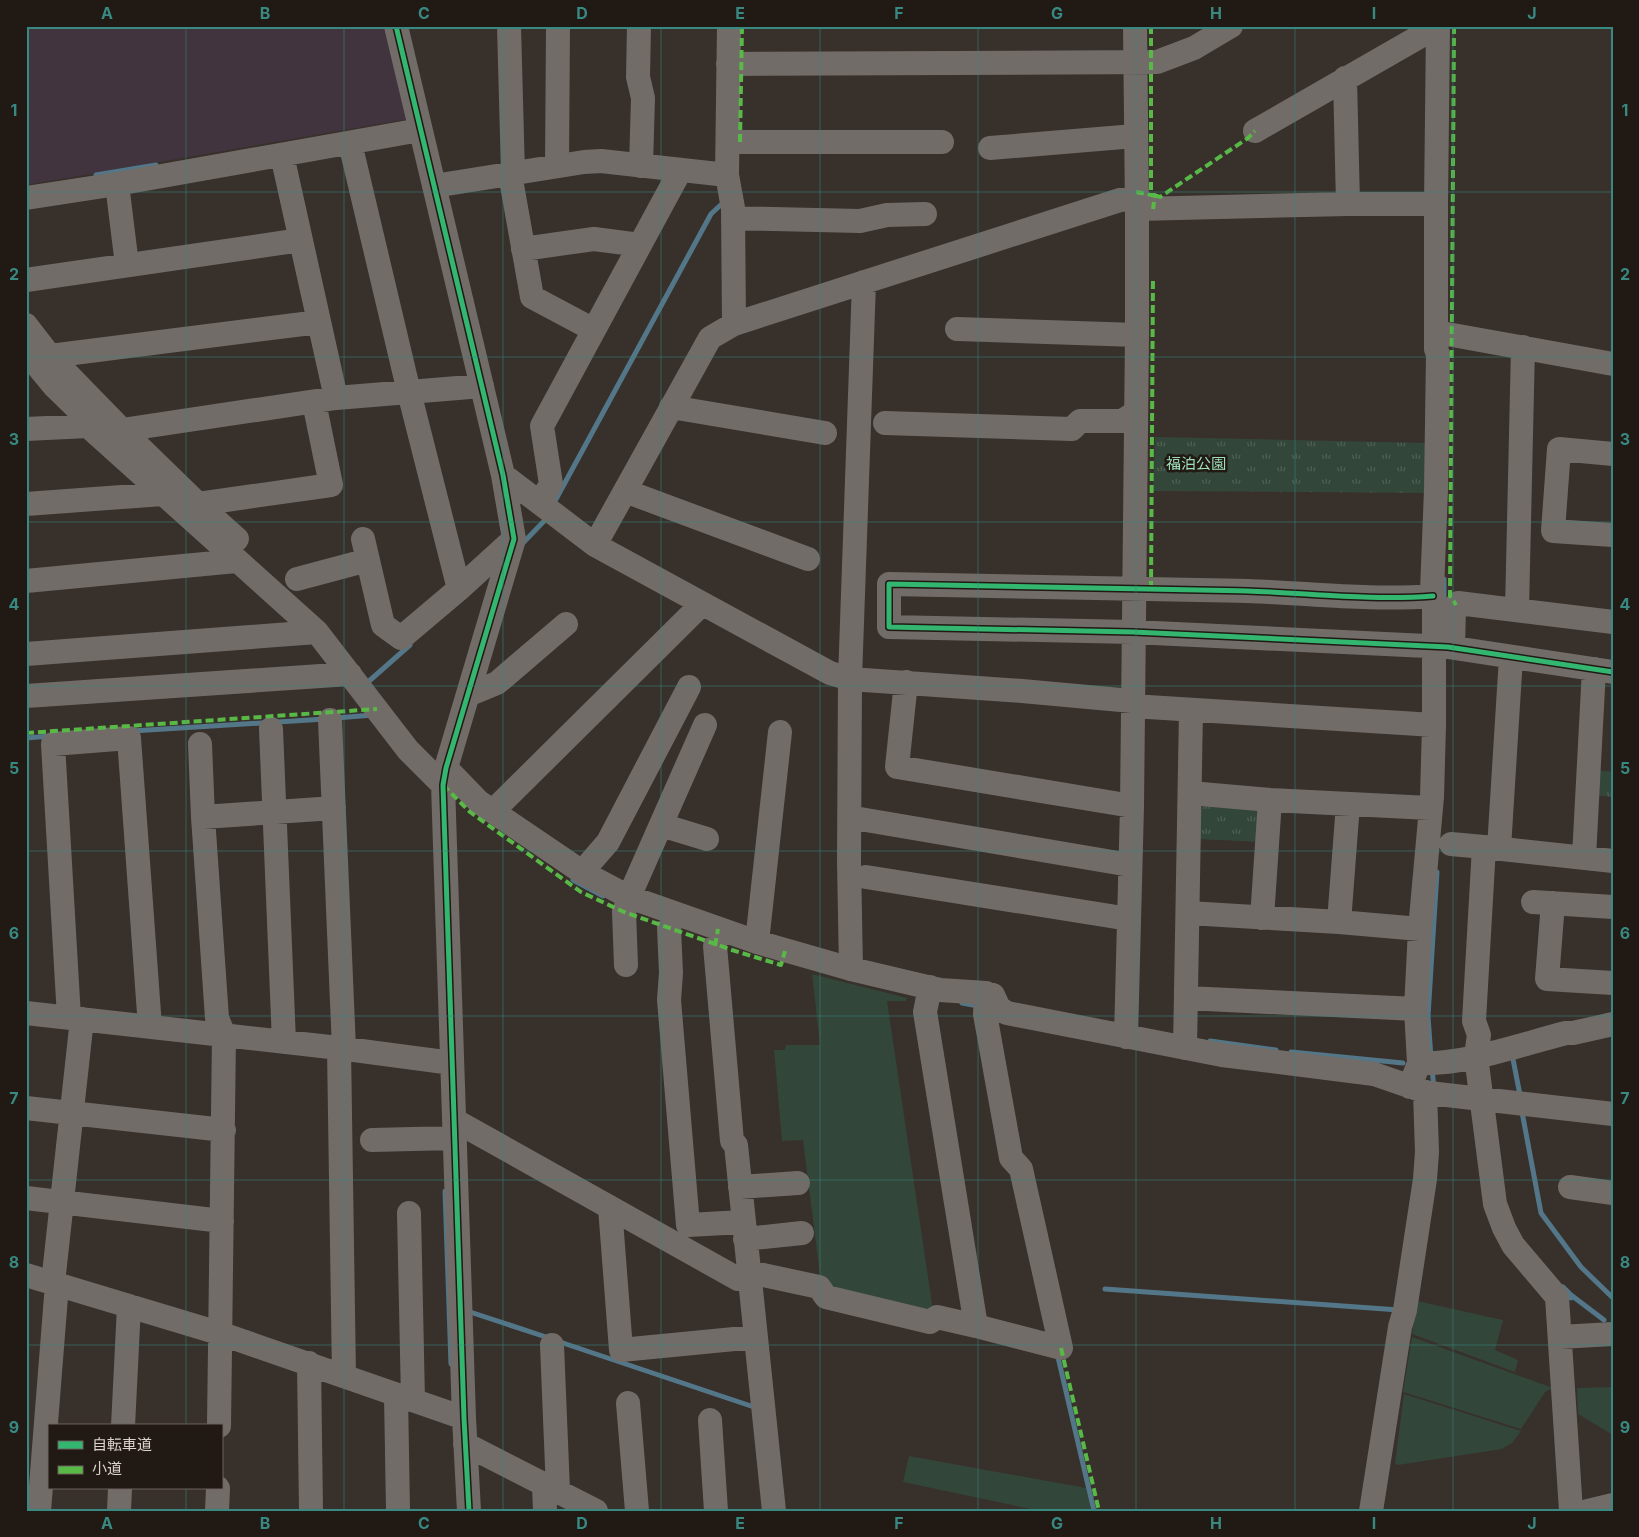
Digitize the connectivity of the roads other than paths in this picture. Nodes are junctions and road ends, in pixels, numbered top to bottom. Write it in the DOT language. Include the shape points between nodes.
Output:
graph roads {
  1 [pos="396,26"];
  2 [pos="508,26"];
  3 [pos="558,26"];
  4 [pos="638,26"];
  5 [pos="729,26"];
  6 [pos="1135,26"];
  7 [pos="1231,26"];
  8 [pos="1142,63"];
  9 [pos="733,64"];
  10 [pos="1345,78"];
  11 [pos="420,130"];
  12 [pos="1255,131"];
  13 [pos="1135,136"];
  14 [pos="350,142"];
  15 [pos="733,142"];
  16 [pos="942,142"];
  17 [pos="990,148"];
  18 [pos="282,155"];
  19 [pos="557,160"];
  20 [pos="642,160"];
  21 [pos="512,169"];
  22 [pos="680,171"];
  23 [pos="117,184"];
  24 [pos="434,186"];
  25 [pos="730,197"];
  26 [pos="26,198"];
  27 [pos="1348,204"];
  28 [pos="1436,204"];
  29 [pos="1144,207"];
  30 [pos="925,214"];
  31 [pos="301,240"];
  32 [pos="640,245"];
  33 [pos="523,249"];
  34 [pos="127,265"];
  35 [pos="1153,277"];
  36 [pos="26,280"];
  37 [pos="864,282"];
  38 [pos="319,322"];
  39 [pos="734,324"];
  40 [pos="26,325"];
  41 [pos="594,330"];
  42 [pos="957,330"];
  43 [pos="1442,333"];
  44 [pos="1137,335"];
  45 [pos="1523,347"];
  46 [pos="26,351"];
  47 [pos="50,356"];
  48 [pos="1613,364"];
  49 [pos="482,386"];
  50 [pos="409,392"];
  51 [pos="325,400"];
  52 [pos="671,408"];
  53 [pos="1136,412"];
  54 [pos="101,423"];
  55 [pos="885,423"];
  56 [pos="26,429"];
  57 [pos="825,433"];
  58 [pos="1613,454"];
  59 [pos="503,475"];
  60 [pos="168,488"];
  61 [pos="625,491"];
  62 [pos="26,504"];
  63 [pos="198,504"];
  64 [pos="547,509"];
  65 [pos="1613,536"];
  66 [pos="514,539"];
  67 [pos="595,545"];
  68 [pos="237,550"];
  69 [pos="808,559"];
  70 [pos="297,579"];
  71 [pos="26,581"];
  72 [pos="1140,588"];
  73 [pos="459,589"];
  74 [pos="1433,596"];
  75 [pos="702,604"];
  76 [pos="1517,610"];
  77 [pos="1613,622"];
  78 [pos="566,624"];
  79 [pos="317,632"];
  80 [pos="1140,632"];
  81 [pos="1444,647"];
  82 [pos="26,654"];
  83 [pos="1511,656"];
  84 [pos="1603,671"];
  85 [pos="350,674"];
  86 [pos="850,678"];
  87 [pos="906,682"];
  88 [pos="689,687"];
  89 [pos="468,695"];
  90 [pos="26,696"];
  91 [pos="1136,705"];
  92 [pos="1190,710"];
  93 [pos="330,720"];
  94 [pos="705,725"];
  95 [pos="1434,725"];
  96 [pos="271,729"];
  97 [pos="780,732"];
  98 [pos="200,744"];
  99 [pos="444,776"];
  100 [pos="1190,793"];
  101 [pos="1270,800"];
  102 [pos="1348,804"];
  103 [pos="1132,806"];
  104 [pos="334,808"];
  105 [pos="1430,808"];
  106 [pos="493,811"];
  107 [pos="274,812"];
  108 [pos="203,817"];
  109 [pos="860,819"];
  110 [pos="661,825"];
  111 [pos="707,839"];
  112 [pos="1451,844"];
  113 [pos="1491,848"];
  114 [pos="1584,858"];
  115 [pos="1613,861"];
  116 [pos="1130,865"];
  117 [pos="582,872"];
  118 [pos="866,877"];
  119 [pos="627,903"];
  120 [pos="1613,907"];
  121 [pos="1188,913"];
  122 [pos="1262,918"];
  123 [pos="1129,919"];
  124 [pos="672,920"];
  125 [pos="1340,922"];
  126 [pos="1420,929"];
  127 [pos="757,942"];
  128 [pos="715,946"];
  129 [pos="626,964"];
  130 [pos="851,969"];
  131 [pos="1613,983"];
  132 [pos="986,993"];
  133 [pos="928,996"];
  134 [pos="1186,998"];
  135 [pos="1416,1009"];
  136 [pos="26,1013"];
  137 [pos="76,1018"];
  138 [pos="1613,1024"];
  139 [pos="150,1027"];
  140 [pos="1127,1030"];
  141 [pos="224,1035"];
  142 [pos="1185,1041"];
  143 [pos="284,1042"];
  144 [pos="341,1048"];
  145 [pos="1486,1054"];
  146 [pos="446,1062"];
  147 [pos="1427,1063"];
  148 [pos="1426,1092"];
  149 [pos="1482,1099"];
  150 [pos="26,1108"];
  151 [pos="71,1113"];
  152 [pos="1613,1114"];
  153 [pos="224,1130"];
  154 [pos="448,1134"];
  155 [pos="372,1140"];
  156 [pos="798,1183"];
  157 [pos="740,1187"];
  158 [pos="1570,1187"];
  159 [pos="1613,1193"];
  160 [pos="26,1198"];
  161 [pos="62,1202"];
  162 [pos="610,1207"];
  163 [pos="409,1213"];
  164 [pos="222,1221"];
  165 [pos="739,1227"];
  166 [pos="802,1233"];
  167 [pos="26,1275"];
  168 [pos="744,1277"];
  169 [pos="55,1284"];
  170 [pos="129,1306"];
  171 [pos="976,1326"];
  172 [pos="222,1334"];
  173 [pos="1613,1334"];
  174 [pos="1560,1337"];
  175 [pos="748,1338"];
  176 [pos="552,1345"];
  177 [pos="309,1363"];
  178 [pos="344,1376"];
  179 [pos="405,1398"];
  180 [pos="628,1403"];
  181 [pos="457,1416"];
  182 [pos="710,1420"];
  183 [pos="123,1424"];
  184 [pos="219,1424"];
  185 [pos="47,1439"];
  186 [pos="465,1444"];
  187 [pos="120,1490"];
  188 [pos="218,1490"];
  189 [pos="547,1495"];
  190 [pos="1613,1505"];
  191 [pos="39,1511"];
  192 [pos="119,1511"];
  193 [pos="217,1511"];
  194 [pos="311,1511"];
  195 [pos="398,1511"];
  196 [pos="468,1511"];
  197 [pos="596,1511"];
  198 [pos="637,1511"];
  199 [pos="716,1511"];
  200 [pos="774,1511"];
  201 [pos="1371,1511"];
  202 [pos="1571,1511"];
  203 [pos="1588,1511"];
  1 -- 11 [label="street"];
  2 -- 21 [label="street"];
  3 -- 19 [label="street"];
  4 -- 20 [label="street" via="638,77 643,98"];
  5 -- 9 [label="street"];
  6 -- 8 [label="street"];
  7 -- 8 [label="street" via="1194,48 1157,62"];
  8 -- 9 [label="street"];
  8 -- 13 [label="street"];
  9 -- 15 [label="street"];
  10 -- 12 [label="street"];
  10 -- 27 [label="street"];
  10 -- 28 [label="street" via="1438,26"];
  11 -- 14 [label="street"];
  11 -- 24 [label="street"];
  13 -- 17 [label="street"];
  13 -- 29 [label="street"];
  14 -- 18 [label="street"];
  14 -- 50 [label="street"];
  15 -- 16 [label="street"];
  15 -- 25 [label="street"];
  18 -- 23 [label="street"];
  18 -- 31 [label="street"];
  19 -- 20 [label="street"];
  19 -- 21 [label="street"];
  20 -- 22 [label="street"];
  21 -- 24 [label="street"];
  21 -- 33 [label="street"];
  22 -- 25 [label="street"];
  22 -- 32 [label="street"];
  23 -- 26 [label="street"];
  23 -- 34 [label="street"];
  24 -- 49 [label="street"];
  25 -- 30 [label="street" via="860,220"];
  25 -- 39 [label="street"];
  27 -- 28 [label="street"];
  27 -- 29 [label="street"];
  28 -- 43 [label="street"];
  29 -- 35 [label="street"];
  29 -- 37 [label="street" via="1120,200"];
  29 -- 44 [label="street"];
  31 -- 34 [label="street"];
  31 -- 38 [label="street"];
  32 -- 33 [label="street" via="594,239"];
  32 -- 41 [label="street"];
  33 -- 41 [label="street" via="532,297"];
  34 -- 36 [label="street"];
  37 -- 39 [label="street"];
  37 -- 86 [label="street"];
  38 -- 47 [label="street"];
  38 -- 51 [label="street"];
  39 -- 52 [label="street" via="710,338"];
  40 -- 47 [label="street"];
  41 -- 64 [label="street" via="542,426 551,484"];
  42 -- 44 [label="street"];
  43 -- 45 [label="street"];
  43 -- 74 [label="street" via="1436,349"];
  44 -- 53 [label="street"];
  45 -- 48 [label="street"];
  45 -- 76 [label="street"];
  46 -- 54 [label="street" via="55,388"];
  47 -- 54 [label="street"];
  49 -- 50 [label="street"];
  49 -- 59 [label="street"];
  50 -- 51 [label="street"];
  50 -- 73 [label="street"];
  51 -- 54 [label="street"];
  51 -- 63 [label="street" via="331,484"];
  52 -- 57 [label="street"];
  52 -- 61 [label="street"];
  53 -- 55 [label="street" via="1122,421 1080,421 1072,429"];
  53 -- 72 [label="street"];
  54 -- 56 [label="street"];
  54 -- 60 [label="street"];
  54 -- 60 [label="street"];
  58 -- 65 [label="street" via="1559,449 1553,531"];
  59 -- 64 [label="street"];
  59 -- 66 [label="street"];
  60 -- 62 [label="street"];
  60 -- 63 [label="street"];
  60 -- 68 [label="street"];
  61 -- 67 [label="street"];
  61 -- 69 [label="street"];
  63 -- 68 [label="street"];
  64 -- 67 [label="street"];
  66 -- 73 [label="street"];
  66 -- 89 [label="street"];
  67 -- 75 [label="street"];
  68 -- 71 [label="street"];
  68 -- 79 [label="street"];
  70 -- 73 [label="street" via="366,549 383,625 401,638"];
  72 -- 74 [label="street" via="1400,599"];
  72 -- 80 [label="street"];
  72 -- 80 [label="street" via="889,584 889,627"];
  74 -- 81 [label="street"];
  75 -- 86 [label="street" via="830,673"];
  75 -- 106 [label="street"];
  76 -- 77 [label="street"];
  76 -- 81 [label="street" via="1458,603 1454,607"];
  78 -- 89 [label="street" via="497,683"];
  79 -- 82 [label="street"];
  79 -- 85 [label="street"];
  80 -- 81 [label="street"];
  80 -- 91 [label="street"];
  81 -- 83 [label="street"];
  81 -- 95 [label="street"];
  83 -- 84 [label="street"];
  83 -- 113 [label="street"];
  84 -- 114 [label="street"];
  85 -- 90 [label="street"];
  85 -- 99 [label="street" via="408,750"];
  86 -- 87 [label="street"];
  86 -- 130 [label="street"];
  87 -- 91 [label="street"];
  87 -- 103 [label="street" via="897,767"];
  88 -- 117 [label="street" via="608,842"];
  89 -- 99 [label="street"];
  91 -- 92 [label="street"];
  91 -- 103 [label="street"];
  92 -- 95 [label="street"];
  92 -- 100 [label="street"];
  93 -- 104 [label="street"];
  94 -- 110 [label="street"];
  95 -- 105 [label="street"];
  96 -- 107 [label="street"];
  97 -- 127 [label="street"];
  98 -- 108 [label="street"];
  99 -- 106 [label="street"];
  99 -- 146 [label="street"];
  100 -- 101 [label="street"];
  100 -- 121 [label="street"];
  101 -- 102 [label="street"];
  101 -- 122 [label="street"];
  102 -- 105 [label="street"];
  102 -- 125 [label="street"];
  103 -- 116 [label="street"];
  104 -- 107 [label="street"];
  104 -- 144 [label="street"];
  105 -- 126 [label="street"];
  106 -- 117 [label="street"];
  107 -- 108 [label="street"];
  107 -- 143 [label="street"];
  108 -- 141 [label="street" via="217,1018"];
  109 -- 116 [label="street"];
  110 -- 111 [label="street"];
  110 -- 119 [label="street"];
  112 -- 113 [label="street"];
  113 -- 114 [label="street"];
  113 -- 145 [label="street" via="1474,1021"];
  114 -- 115 [label="street"];
  116 -- 123 [label="street"];
  117 -- 119 [label="street"];
  118 -- 123 [label="street"];
  119 -- 124 [label="street"];
  119 -- 129 [label="street"];
  120 -- 131 [label="street" via="1543,903 1548,979"];
  121 -- 122 [label="street"];
  121 -- 134 [label="street"];
  122 -- 125 [label="street"];
  123 -- 140 [label="street"];
  124 -- 127 [label="street"];
  124 -- 165 [label="street" via="669,1000 688,1225"];
  125 -- 126 [label="street"];
  126 -- 135 [label="street"];
  127 -- 130 [label="street"];
  128 -- 157 [label="street" via="732,1142 736,1145"];
  130 -- 133 [label="street"];
  132 -- 133 [label="street"];
  132 -- 140 [label="street" via="993,995 999,1008 1007,1013"];
  132 -- 171 [label="street" via="985,1014 1011,1158 1021,1169 1061,1348"];
  133 -- 171 [label="street" via="925,1012"];
  134 -- 135 [label="street"];
  134 -- 142 [label="street"];
  135 -- 147 [label="street"];
  136 -- 137 [label="street"];
  137 -- 139 [label="street"];
  137 -- 139 [label="street" via="53,744 129,738"];
  137 -- 151 [label="street"];
  138 -- 145 [label="street" via="1566,1032"];
  139 -- 141 [label="street"];
  140 -- 142 [label="street"];
  141 -- 143 [label="street"];
  141 -- 153 [label="street"];
  142 -- 148 [label="street" via="1222,1055 1374,1074"];
  143 -- 144 [label="street"];
  144 -- 146 [label="street"];
  144 -- 178 [label="street"];
  145 -- 147 [label="street"];
  145 -- 149 [label="street"];
  146 -- 154 [label="street"];
  147 -- 148 [label="street"];
  148 -- 149 [label="street"];
  148 -- 201 [label="street" via="1425,1179"];
  149 -- 152 [label="street"];
  149 -- 174 [label="street" via="1496,1204 1513,1245 1557,1297"];
  150 -- 151 [label="street"];
  151 -- 153 [label="street"];
  151 -- 161 [label="street"];
  153 -- 164 [label="street"];
  154 -- 155 [label="street"];
  154 -- 162 [label="street"];
  154 -- 181 [label="street"];
  156 -- 157 [label="street"];
  157 -- 165 [label="street"];
  158 -- 159 [label="street"];
  160 -- 161 [label="street"];
  161 -- 164 [label="street"];
  161 -- 169 [label="street"];
  162 -- 168 [label="street"];
  162 -- 175 [label="street" via="621,1350"];
  163 -- 179 [label="street"];
  164 -- 172 [label="street"];
  165 -- 166 [label="street"];
  165 -- 168 [label="street"];
  167 -- 169 [label="street"];
  168 -- 171 [label="street" via="819,1288 826,1297 930,1322 937,1317"];
  168 -- 175 [label="street"];
  169 -- 170 [label="street"];
  169 -- 185 [label="street"];
  170 -- 172 [label="street"];
  170 -- 183 [label="street"];
  172 -- 177 [label="street"];
  172 -- 184 [label="street"];
  173 -- 174 [label="street"];
  174 -- 202 [label="street"];
  175 -- 200 [label="street"];
  176 -- 189 [label="street"];
  177 -- 178 [label="street"];
  177 -- 194 [label="street"];
  178 -- 179 [label="street"];
  179 -- 181 [label="street"];
  179 -- 195 [label="street"];
  180 -- 198 [label="street"];
  181 -- 186 [label="street"];
  182 -- 199 [label="street"];
  185 -- 191 [label="street"];
  186 -- 189 [label="street"];
  186 -- 196 [label="street"];
  187 -- 192 [label="street"];
  188 -- 193 [label="street"];
  189 -- 197 [label="street"];
  190 -- 203 [label="street"];
}
